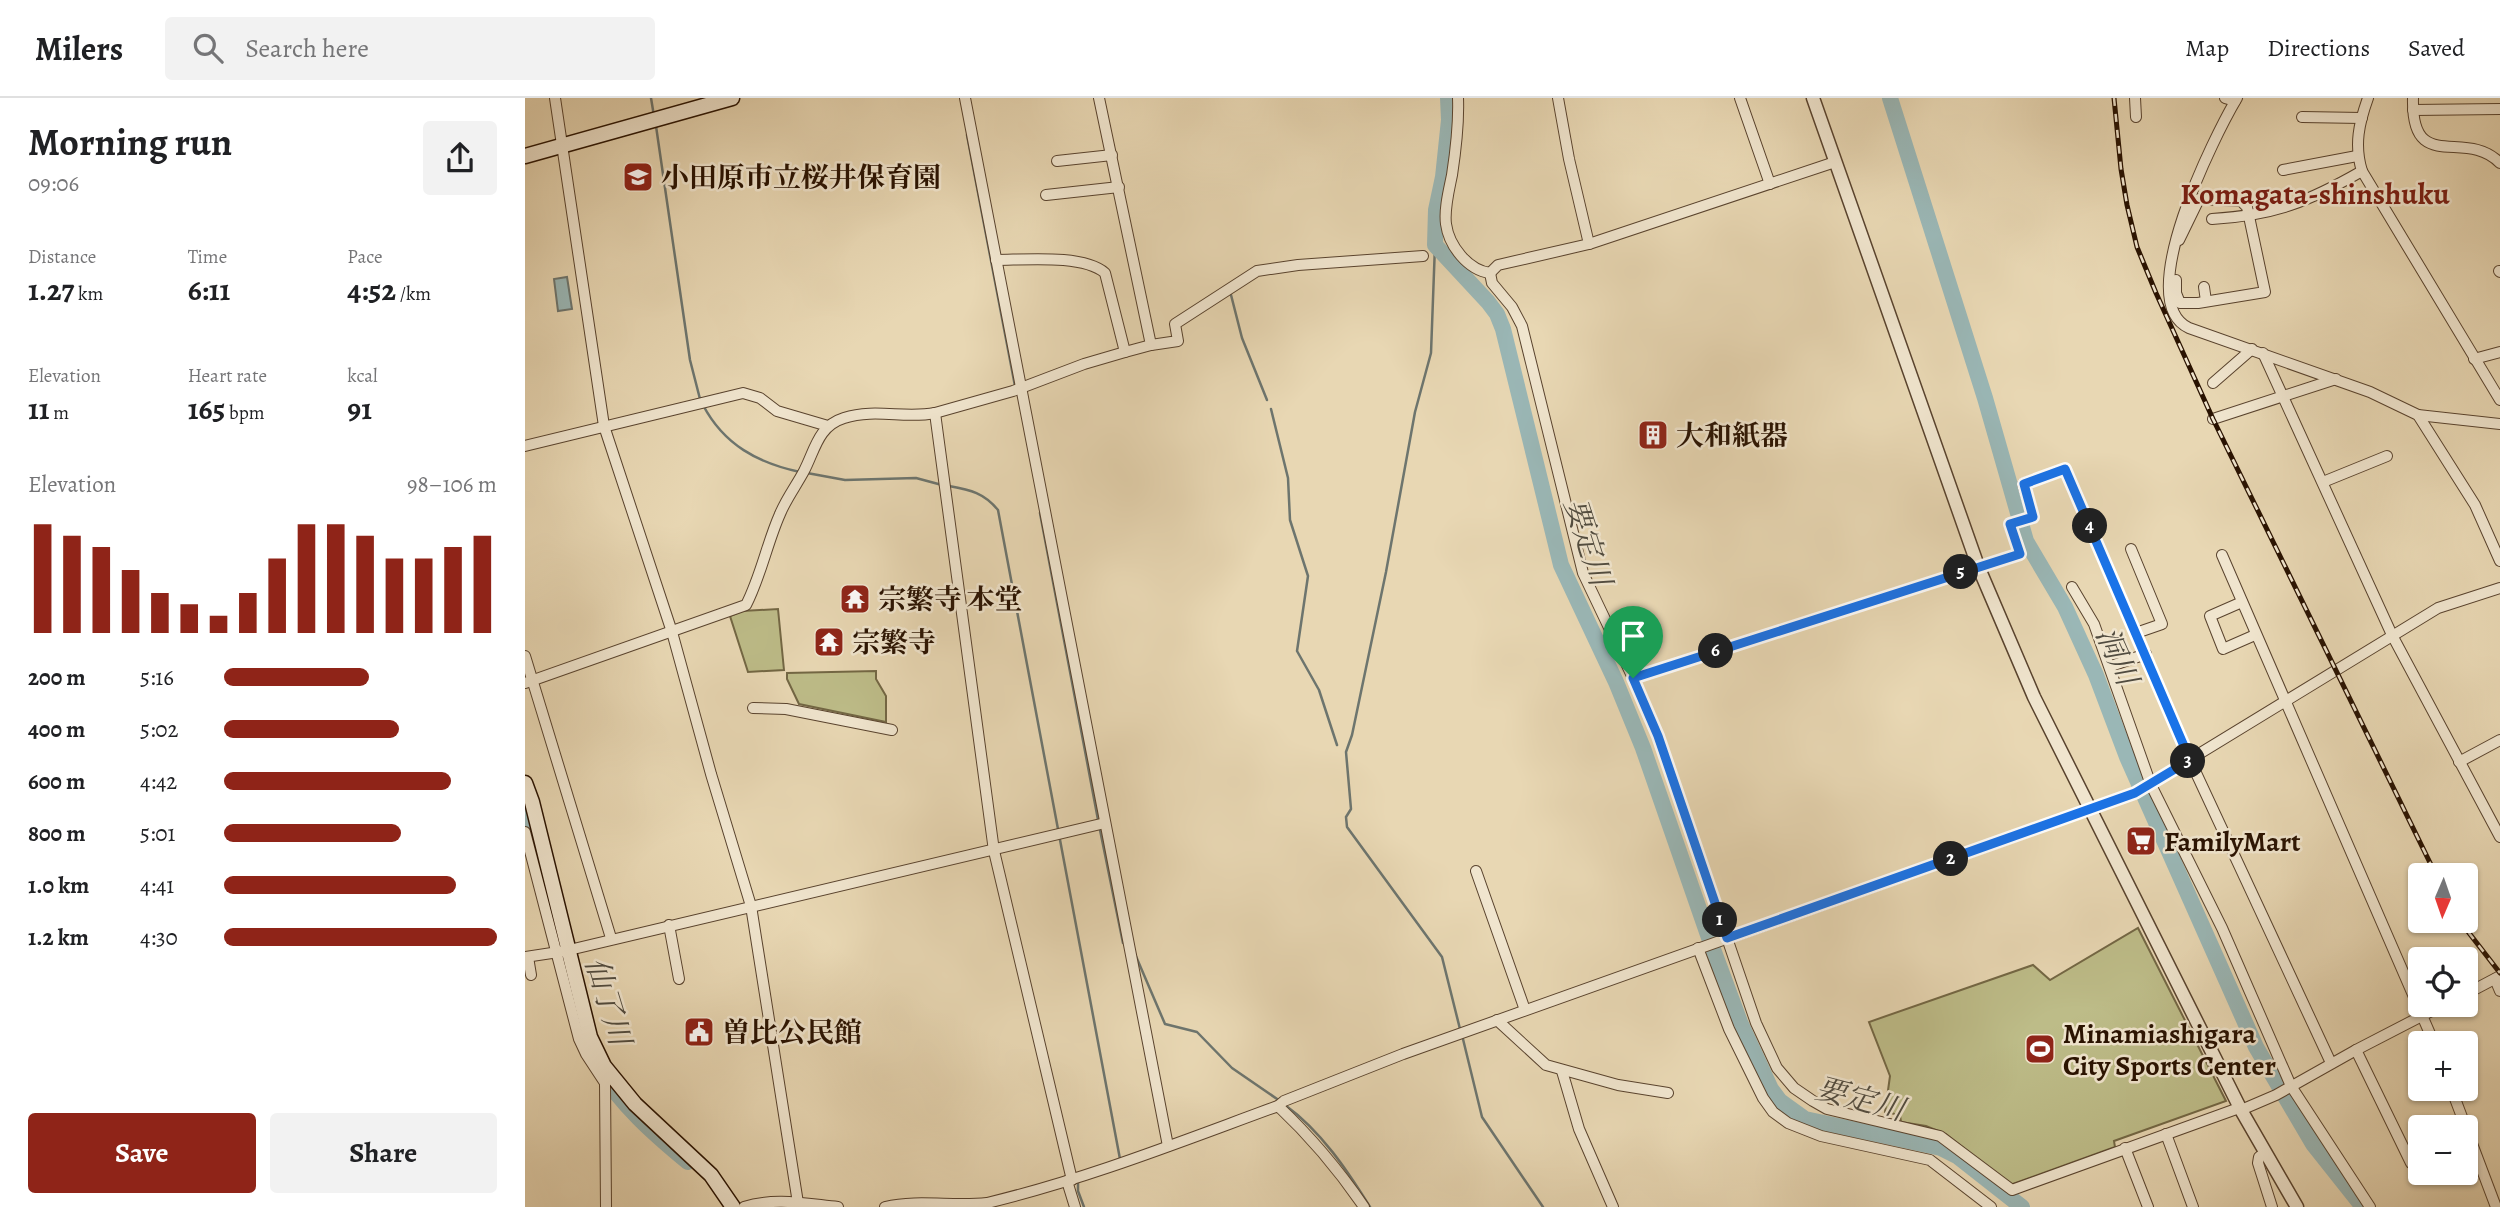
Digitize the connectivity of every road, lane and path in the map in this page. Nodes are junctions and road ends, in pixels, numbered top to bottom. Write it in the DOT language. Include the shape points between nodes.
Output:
graph roads {
  1 [pos="555,98"];
  2 [pos="732,98"];
  3 [pos="965,98"];
  4 [pos="1099,98"];
  5 [pos="1458,98"];
  6 [pos="1558,98"];
  7 [pos="1740,98"];
  8 [pos="1813,98"];
  9 [pos="2135,98"];
  10 [pos="2368,98"];
  11 [pos="2413,98"];
  12 [pos="2232,99"];
  13 [pos="691,104"];
  14 [pos="2500,109"];
  15 [pos="2413,110"];
  16 [pos="2136,117"];
  17 [pos="2302,117"];
  18 [pos="2362,118"];
  19 [pos="562,146"];
  20 [pos="1112,155"];
  21 [pos="525,156"];
  22 [pos="2357,156"];
  23 [pos="1057,161"];
  24 [pos="1835,162"];
  25 [pos="2500,163"];
  26 [pos="2283,170"];
  27 [pos="2362,171"];
  28 [pos="1770,184"];
  29 [pos="1119,187"];
  30 [pos="1046,195"];
  31 [pos="2249,217"];
  32 [pos="2212,219"];
  33 [pos="1589,244"];
  34 [pos="2173,244"];
  35 [pos="1423,256"];
  36 [pos="2172,259"];
  37 [pos="996,260"];
  38 [pos="1490,273"];
  39 [pos="2204,287"];
  40 [pos="2206,301"];
  41 [pos="1151,345"];
  42 [pos="2258,351"];
  43 [pos="1125,352"];
  44 [pos="2500,352"];
  45 [pos="2474,359"];
  46 [pos="2336,379"];
  47 [pos="2213,383"];
  48 [pos="1019,388"];
  49 [pos="2283,397"];
  50 [pos="2500,400"];
  51 [pos="935,413"];
  52 [pos="2418,415"];
  53 [pos="2213,419"];
  54 [pos="2500,424"];
  55 [pos="604,426"];
  56 [pos="828,426"];
  57 [pos="525,446"];
  58 [pos="2387,456"];
  59 [pos="2323,482"];
  60 [pos="2131,549"];
  61 [pos="2222,555"];
  62 [pos="2500,561"];
  63 [pos="1978,566"];
  64 [pos="2072,587"];
  65 [pos="2500,588"];
  66 [pos="2242,602"];
  67 [pos="672,632"];
  68 [pos="2136,633"];
  69 [pos="2255,635"];
  70 [pos="2392,635"];
  71 [pos="2146,654"];
  72 [pos="525,656"];
  73 [pos="2111,666"];
  74 [pos="1633,678"];
  75 [pos="529,681"];
  76 [pos="2284,702"];
  77 [pos="753,708"];
  78 [pos="892,730"];
  79 [pos="2500,740"];
  80 [pos="2190,760"];
  81 [pos="2459,762"];
  82 [pos="525,783"];
  83 [pos="2150,786"];
  84 [pos="2089,810"];
  85 [pos="532,822"];
  86 [pos="1099,825"];
  87 [pos="525,832"];
  88 [pos="2500,837"];
  89 [pos="994,850"];
  90 [pos="1476,871"];
  91 [pos="751,906"];
  92 [pos="669,925"];
  93 [pos="611,938"];
  94 [pos="1723,939"];
  95 [pos="1700,947"];
  96 [pos="563,951"];
  97 [pos="526,957"];
  98 [pos="531,975"];
  99 [pos="2498,978"];
  100 [pos="679,979"];
  101 [pos="2408,982"];
  102 [pos="2478,988"];
  103 [pos="2500,991"];
  104 [pos="1525,1010"];
  105 [pos="2421,1017"];
  106 [pos="1497,1020"];
  107 [pos="2356,1050"];
  108 [pos="2332,1063"];
  109 [pos="1562,1071"];
  110 [pos="609,1080"];
  111 [pos="2289,1087"];
  112 [pos="1668,1093"];
  113 [pos="2456,1101"];
  114 [pos="1281,1104"];
  115 [pos="2240,1109"];
  116 [pos="2166,1134"];
  117 [pos="1168,1146"];
  118 [pos="2125,1148"];
  119 [pos="2265,1153"];
  120 [pos="2408,1157"];
  121 [pos="1070,1180"];
  122 [pos="798,1203"];
  123 [pos="606,1207"];
  124 [pos="733,1207"];
  125 [pos="744,1207"];
  126 [pos="838,1207"];
  127 [pos="885,1207"];
  128 [pos="1075,1207"];
  129 [pos="1364,1207"];
  130 [pos="1613,1207"];
  131 [pos="1991,1207"];
  132 [pos="2148,1207"];
  133 [pos="2193,1207"];
  134 [pos="2272,1207"];
  135 [pos="2297,1207"];
  136 [pos="2370,1207"];
  137 [pos="2496,1207"];
  1 -- 19 [label="street"];
  2 -- 13 [label="main road"];
  3 -- 37 [label="street"];
  4 -- 20 [label="street"];
  5 -- 38 [label="street" via="1457,144 1445,220 1456,250 1478,271"];
  6 -- 33 [label="street"];
  7 -- 28 [label="street"];
  8 -- 24 [label="street"];
  9 -- 16 [label="street"];
  10 -- 18 [label="street"];
  11 -- 15 [label="street"];
  12 -- 34 [label="street"];
  13 -- 19 [label="main road"];
  14 -- 15 [label="street"];
  15 -- 25 [label="street" via="2417,132 2424,140 2433,145 2475,148"];
  17 -- 18 [label="street"];
  18 -- 22 [label="street"];
  19 -- 21 [label="main road"];
  19 -- 55 [label="street"];
  20 -- 23 [label="street"];
  20 -- 29 [label="street"];
  22 -- 26 [label="street"];
  22 -- 27 [label="street"];
  24 -- 28 [label="street"];
  24 -- 63 [label="street"];
  27 -- 31 [label="street" via="2322,194"];
  27 -- 45 [label="street"];
  28 -- 33 [label="street"];
  29 -- 30 [label="street"];
  29 -- 41 [label="street"];
  31 -- 32 [label="street"];
  31 -- 34 [label="street" via="2241,201 2199,199 2182,237"];
  31 -- 40 [label="street" via="2265,292"];
  33 -- 38 [label="street" via="1498,265"];
  34 -- 36 [label="street"];
  35 -- 41 [label="street" via="1257,271 1175,324 1178,341"];
  36 -- 40 [label="street" via="2177,261 2180,303"];
  36 -- 42 [label="street" via="2171,303 2182,325"];
  37 -- 43 [label="street" via="1056,260 1097,266 1105,273"];
  37 -- 48 [label="street"];
  38 -- 74 [label="street" via="1522,326 1583,573"];
  39 -- 40 [label="street"];
  41 -- 43 [label="street"];
  42 -- 46 [label="street"];
  42 -- 47 [label="street"];
  42 -- 49 [label="street"];
  43 -- 48 [label="street"];
  44 -- 45 [label="street"];
  45 -- 50 [label="street"];
  46 -- 49 [label="street"];
  46 -- 52 [label="street"];
  48 -- 51 [label="street"];
  48 -- 86 [label="street" via="1088,734"];
  49 -- 53 [label="street"];
  49 -- 59 [label="street"];
  51 -- 56 [label="street" via="855,415"];
  51 -- 89 [label="street"];
  52 -- 54 [label="street"];
  52 -- 62 [label="street" via="2475,505"];
  55 -- 56 [label="street" via="743,393 760,398 777,411"];
  55 -- 57 [label="street"];
  55 -- 67 [label="street"];
  56 -- 67 [label="street" via="780,513 746,605"];
  58 -- 59 [label="street"];
  59 -- 70 [label="street"];
  60 -- 68 [label="street" via="2162,624"];
  61 -- 66 [label="street"];
  63 -- 68 [label="street" via="2020,554 2010,524 2033,517 2024,484 2065,469"];
  63 -- 74 [label="street"];
  63 -- 84 [label="street"];
  64 -- 73 [label="street"];
  65 -- 70 [label="street" via="2438,608"];
  66 -- 69 [label="street"];
  66 -- 69 [label="street" via="2210,616 2223,649"];
  67 -- 75 [label="street"];
  67 -- 91 [label="street"];
  68 -- 71 [label="street"];
  69 -- 76 [label="street"];
  70 -- 76 [label="street"];
  70 -- 81 [label="street"];
  71 -- 73 [label="street"];
  71 -- 80 [label="street"];
  72 -- 75 [label="street"];
  73 -- 83 [label="street"];
  74 -- 94 [label="street" via="1658,736"];
  75 -- 93 [label="street"];
  76 -- 80 [label="street"];
  76 -- 101 [label="street"];
  77 -- 78 [label="street" via="786,709"];
  79 -- 81 [label="street"];
  80 -- 83 [label="street"];
  80 -- 108 [label="street"];
  81 -- 88 [label="street"];
  82 -- 85 [label="main road"];
  83 -- 84 [label="street"];
  83 -- 111 [label="street" via="2221,928"];
  84 -- 94 [label="street"];
  84 -- 115 [label="street"];
  85 -- 96 [label="main road"];
  86 -- 89 [label="street"];
  86 -- 117 [label="street" via="1130,948"];
  87 -- 96 [label="street"];
  89 -- 91 [label="street"];
  89 -- 121 [label="street"];
  90 -- 104 [label="street"];
  91 -- 92 [label="street"];
  91 -- 122 [label="street"];
  92 -- 93 [label="street"];
  92 -- 100 [label="street"];
  93 -- 96 [label="street"];
  94 -- 95 [label="street"];
  94 -- 118 [label="street" via="1777,1068 1794,1088 1827,1109 1940,1136 2013,1190"];
  95 -- 104 [label="street"];
  95 -- 131 [label="street" via="1729,1029 1773,1112 1821,1136 1930,1160"];
  96 -- 97 [label="street"];
  96 -- 110 [label="main road"];
  97 -- 98 [label="street"];
  99 -- 102 [label="street"];
  99 -- 103 [label="street"];
  104 -- 106 [label="street"];
  105 -- 107 [label="street"];
  106 -- 109 [label="street" via="1546,1065"];
  106 -- 114 [label="street"];
  107 -- 108 [label="street"];
  107 -- 120 [label="street"];
  108 -- 111 [label="street"];
  109 -- 112 [label="street"];
  109 -- 130 [label="street" via="1579,1129"];
  110 -- 123 [label="street"];
  110 -- 124 [label="main road" via="711,1175"];
  111 -- 115 [label="street"];
  111 -- 136 [label="street"];
  113 -- 137 [label="street"];
  114 -- 117 [label="street"];
  114 -- 129 [label="street"];
  115 -- 116 [label="street"];
  115 -- 119 [label="street"];
  116 -- 118 [label="street"];
  116 -- 133 [label="street"];
  117 -- 121 [label="street"];
  118 -- 132 [label="street"];
  119 -- 134 [label="street" via="2258,1163"];
  119 -- 135 [label="street"];
  121 -- 127 [label="street" via="983,1204"];
  121 -- 128 [label="street"];
  122 -- 125 [label="street"];
  122 -- 126 [label="street"];
}
